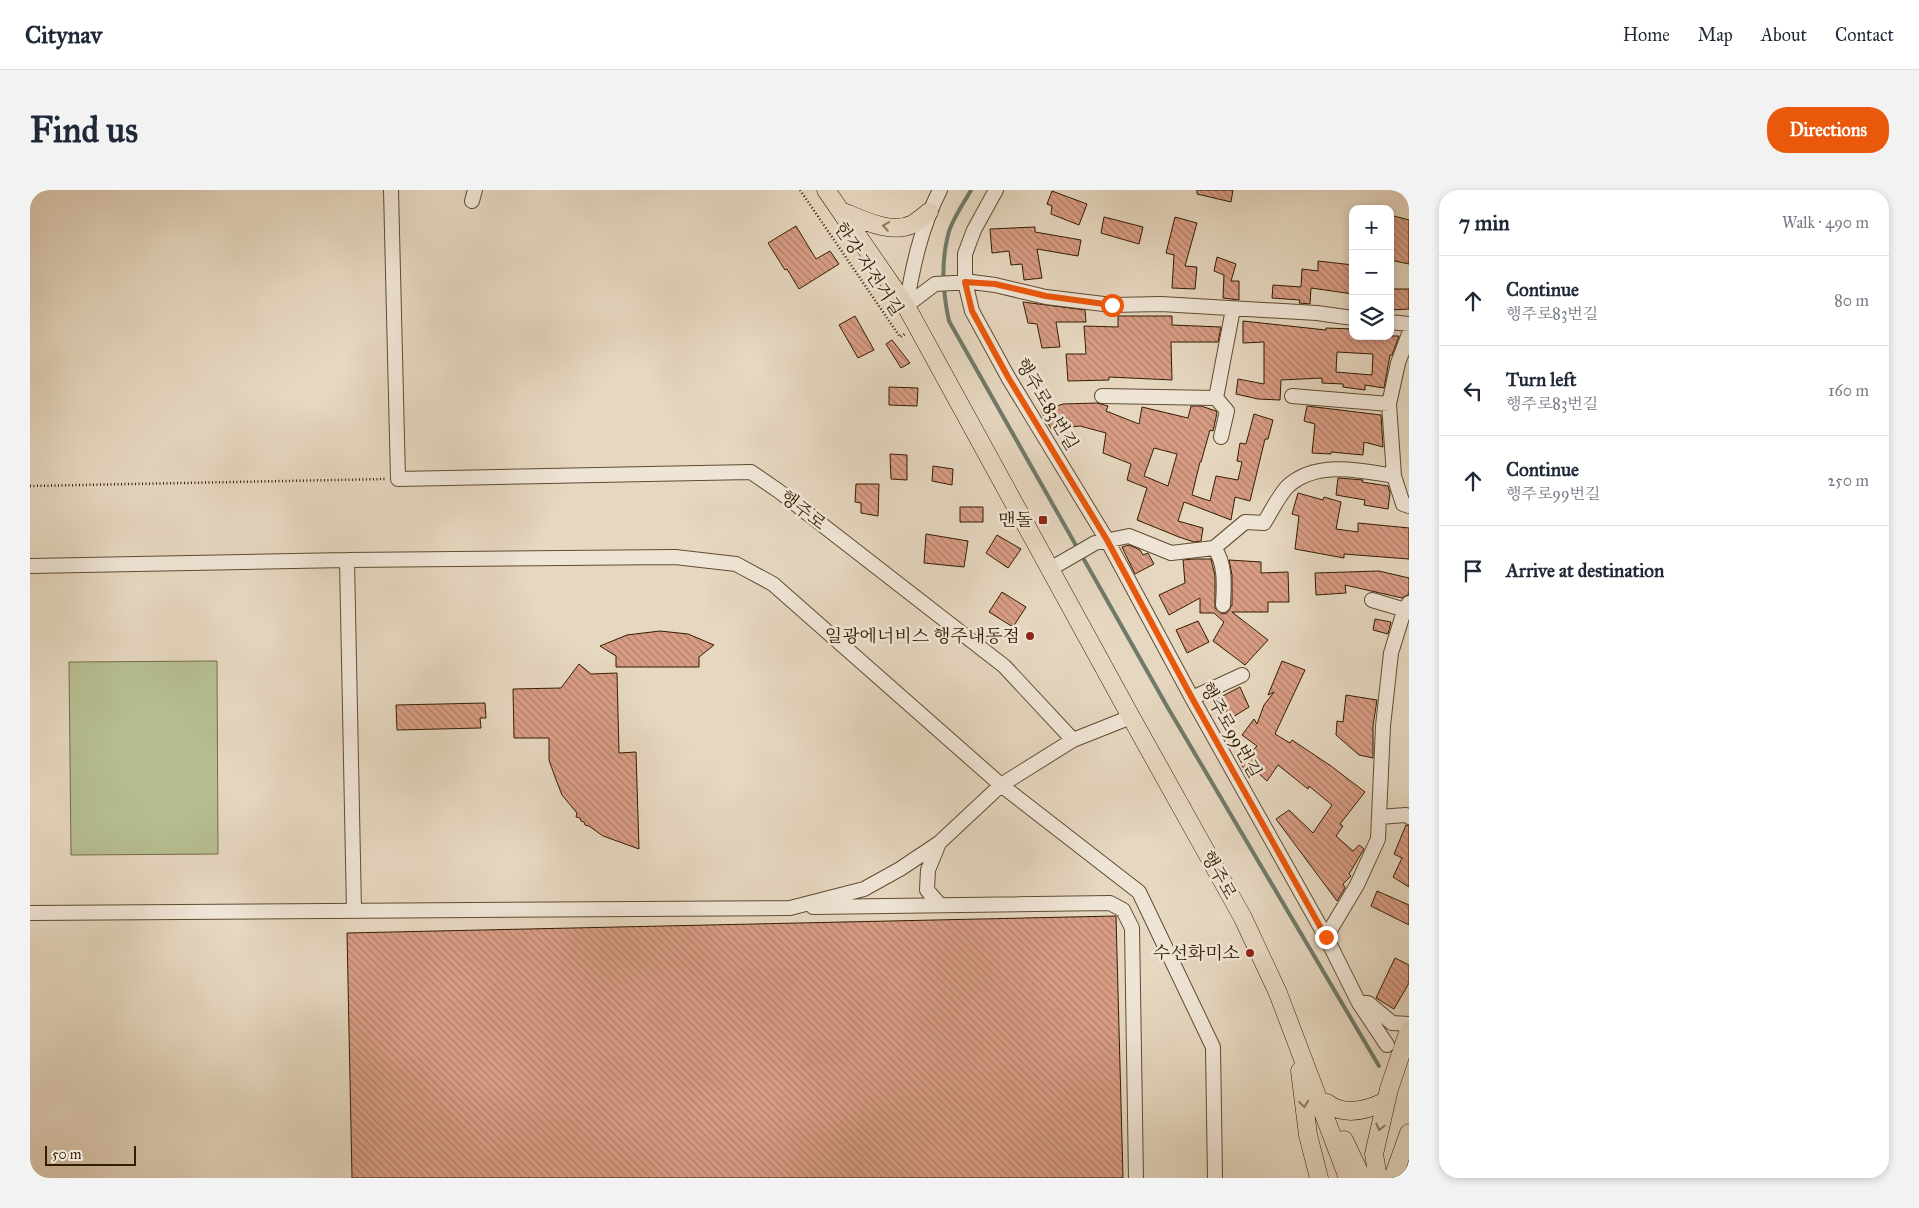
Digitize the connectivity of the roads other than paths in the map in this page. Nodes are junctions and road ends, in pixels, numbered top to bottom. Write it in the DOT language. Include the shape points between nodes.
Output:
graph roads {
  1 [pos="391,190"];
  2 [pos="826,190"];
  3 [pos="996,190"];
  4 [pos="934,198"];
  5 [pos="841,211"];
  6 [pos="965,282"];
  7 [pos="906,306"];
  8 [pos="1233,309"];
  9 [pos="1349,318"];
  10 [pos="1394,322"];
  11 [pos="1409,324"];
  12 [pos="1409,334"];
  13 [pos="1102,396"];
  14 [pos="1292,396"];
  15 [pos="1216,398"];
  16 [pos="1389,404"];
  17 [pos="1221,438"];
  18 [pos="1394,476"];
  19 [pos="1409,506"];
  20 [pos="1101,542"];
  21 [pos="1214,548"];
  22 [pos="347,560"];
  23 [pos="1056,564"];
  24 [pos="30,566"];
  25 [pos="1372,600"];
  26 [pos="1222,606"];
  27 [pos="1407,608"];
  28 [pos="1242,675"];
  29 [pos="1192,698"];
  30 [pos="1131,717"];
  31 [pos="1073,740"];
  32 [pos="1001,785"];
  33 [pos="1379,817"];
  34 [pos="1409,817"];
  35 [pos="939,843"];
  36 [pos="940,905"];
  37 [pos="790,908"];
  38 [pos="354,910"];
  39 [pos="30,913"];
  40 [pos="1326,937"];
  41 [pos="1359,1002"];
  42 [pos="1409,1024"];
  43 [pos="1409,1030"];
  44 [pos="1295,1038"];
  45 [pos="1387,1045"];
  46 [pos="1386,1101"];
  47 [pos="1327,1104"];
  48 [pos="1409,1133"];
  49 [pos="1390,1175"];
  50 [pos="1136,1178"];
  51 [pos="1214,1178"];
  52 [pos="1319,1178"];
  53 [pos="1348,1178"];
  54 [pos="1362,1178"];
  1 -- 31 [label="street, 행주로" via="398,479 751,472 1004,666"];
  2 -- 5 [label="main road, 행주로"];
  3 -- 6 [label="street, 행주로83번길" via="965,254"];
  4 -- 5 [label="main road, one-way" via="912,224 900,227 875,224"];
  4 -- 7 [label="street" via="915,258"];
  5 -- 7 [label="main road, 행주로"];
  6 -- 7 [label="street" via="935,284"];
  6 -- 8 [label="street" via="995,284 1046,296 1112,305 1161,304"];
  6 -- 20 [label="street, 행주로83번길" via="976,319"];
  7 -- 23 [label="main road, 행주로"];
  8 -- 9 [label="street"];
  8 -- 15 [label="street"];
  10 -- 11 [label="street"];
  12 -- 16 [label="street" via="1398,363"];
  13 -- 15 [label="street"];
  14 -- 16 [label="street"];
  15 -- 17 [label="street" via="1227,411"];
  16 -- 18 [label="street"];
  18 -- 19 [label="street" via="1403,504"];
  18 -- 21 [label="street" via="1355,469 1310,472 1287,488 1264,523 1245,522"];
  20 -- 21 [label="street" via="1129,536 1171,554"];
  20 -- 23 [label="street"];
  20 -- 29 [label="street, 행주로99번길"];
  21 -- 26 [label="street" via="1221,557"];
  22 -- 24 [label="street"];
  22 -- 32 [label="street" via="675,557 736,564 773,584"];
  22 -- 38 [label="street"];
  23 -- 30 [label="main road, 행주로"];
  25 -- 27 [label="street"];
  27 -- 33 [label="street" via="1391,653 1383,726"];
  28 -- 29 [label="street"];
  29 -- 40 [label="street, 행주로99번길"];
  30 -- 31 [label="street"];
  30 -- 44 [label="main road, 행주로" via="1244,918"];
  31 -- 32 [label="street"];
  32 -- 35 [label="street"];
  32 -- 51 [label="street" via="1138,892 1213,1047"];
  33 -- 34 [label="street"];
  33 -- 40 [label="street" via="1378,839 1357,885"];
  35 -- 36 [label="street" via="928,870 927,890"];
  35 -- 37 [label="street" via="864,889"];
  36 -- 37 [label="street"];
  36 -- 50 [label="street" via="1110,903 1123,910 1132,928"];
  37 -- 38 [label="street"];
  38 -- 39 [label="street"];
  40 -- 41 [label="street, 행주로99번길"];
  41 -- 42 [label="street" via="1368,1002 1392,1023"];
  41 -- 45 [label="street, 행주로99번길"];
  43 -- 46 [label="main road"];
  44 -- 47 [label="main road, 행주로"];
  44 -- 52 [label="main road, one-way" via="1308,1135"];
  44 -- 53 [label="main road, 행주로"];
  46 -- 47 [label="main road" via="1367,1110 1345,1111"];
  46 -- 49 [label="main road, one-way" via="1374,1154"];
  47 -- 54 [label="main road, 행주로"];
  48 -- 49 [label="main road"];
}
